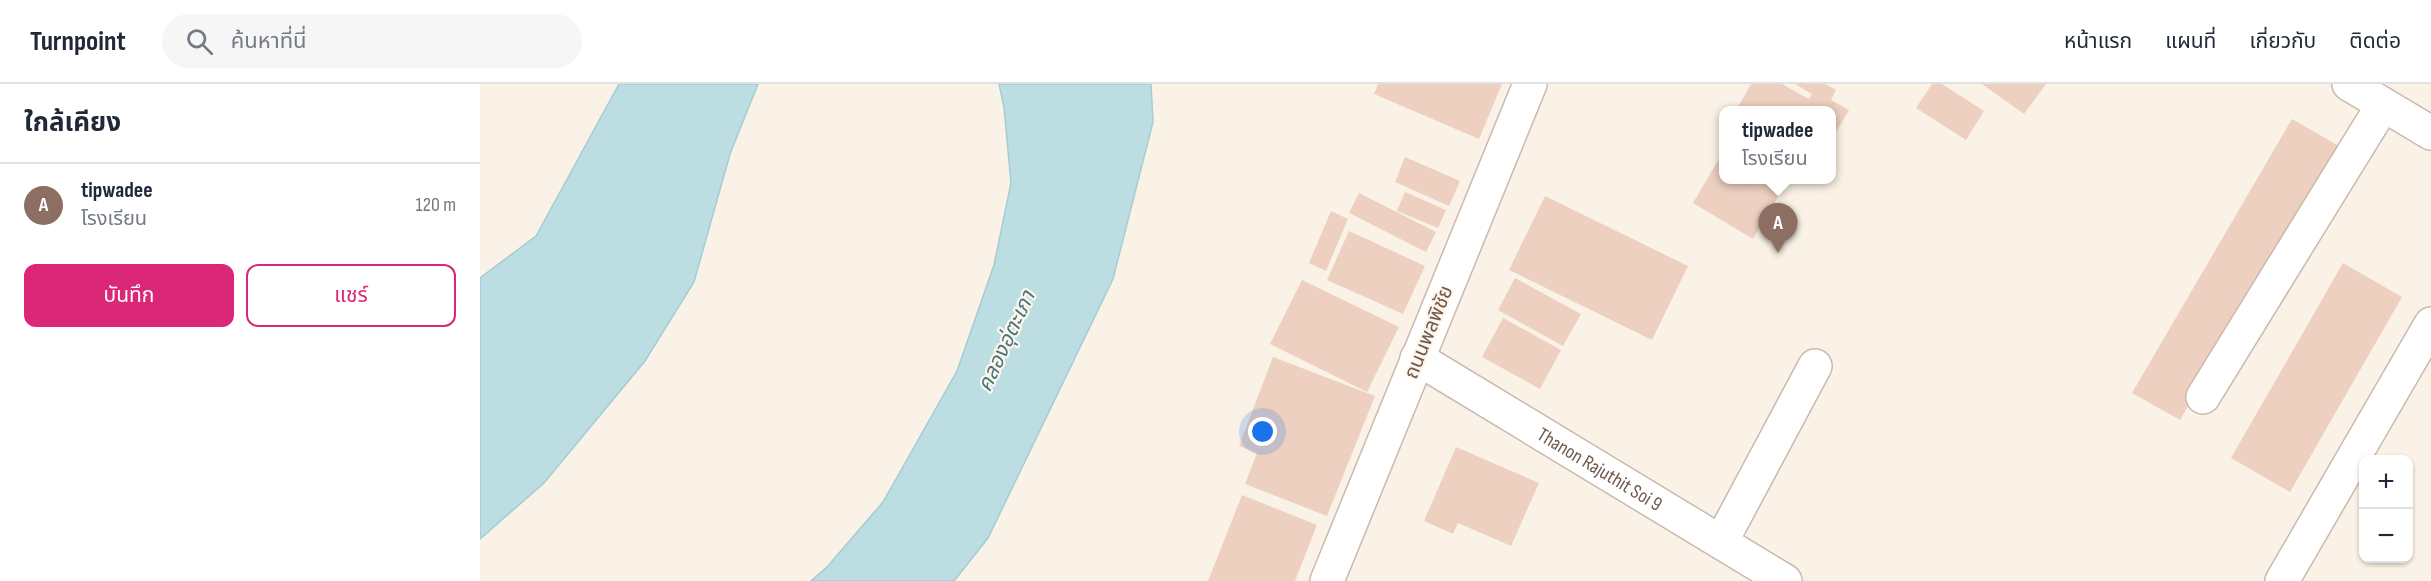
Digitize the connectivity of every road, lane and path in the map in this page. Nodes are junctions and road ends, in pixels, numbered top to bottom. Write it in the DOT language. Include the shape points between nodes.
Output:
graph roads {
  1 [pos="1530,84"];
  2 [pos="2349,84"];
  3 [pos="2383,105"];
  4 [pos="2431,132"];
  5 [pos="2431,324"];
  6 [pos="1418,358"];
  7 [pos="1815,366"];
  8 [pos="2203,398"];
  9 [pos="1721,542"];
  10 [pos="1327,581"];
  11 [pos="1785,581"];
  12 [pos="2282,581"];
  1 -- 6 [label="street, ถนนพลพิชัย"];
  2 -- 3 [label="street"];
  3 -- 4 [label="street"];
  3 -- 8 [label="street"];
  5 -- 12 [label="street"];
  6 -- 9 [label="street, Thanon Rajuthit Soi 9"];
  6 -- 10 [label="street, ถนนพลพิชัย"];
  7 -- 9 [label="street"];
  9 -- 11 [label="street, Thanon Rajuthit Soi 9"];
}
